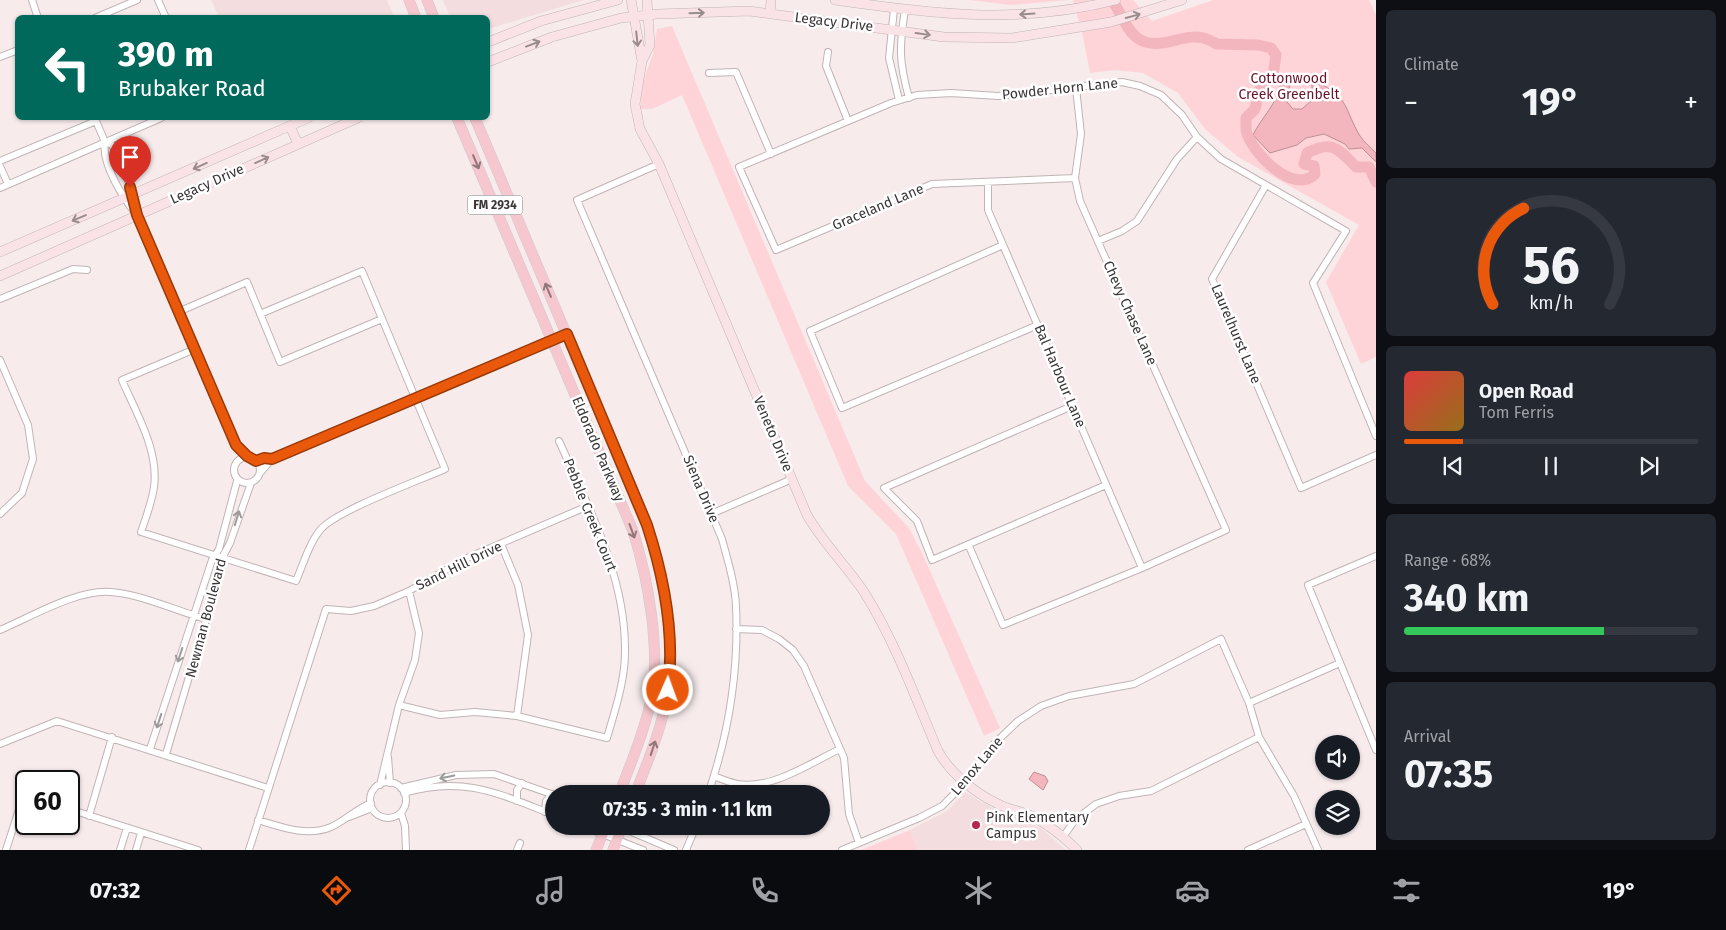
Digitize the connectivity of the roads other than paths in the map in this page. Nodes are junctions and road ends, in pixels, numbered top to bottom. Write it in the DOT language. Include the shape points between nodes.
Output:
graph roads {
  1 [pos="32,0"];
  2 [pos="137,0"];
  3 [pos="158,0"];
  4 [pos="409,0"];
  5 [pos="428,0"];
  6 [pos="618,0"];
  7 [pos="631,0"];
  8 [pos="647,0"];
  9 [pos="771,0"];
  10 [pos="835,0"];
  11 [pos="1116,0"];
  12 [pos="1180,1"];
  13 [pos="894,9"];
  14 [pos="905,10"];
  15 [pos="770,14"];
  16 [pos="37,15"];
  17 [pos="102,15"];
  18 [pos="165,15"];
  19 [pos="415,15"];
  20 [pos="433,15"];
  21 [pos="649,15"];
  22 [pos="634,17"];
  23 [pos="891,29"];
  24 [pos="901,31"];
  25 [pos="490,41"];
  26 [pos="15,51"];
  27 [pos="828,52"];
  28 [pos="0,57"];
  29 [pos="490,61"];
  30 [pos="642,61"];
  31 [pos="709,73"];
  32 [pos="1076,88"];
  33 [pos="909,98"];
  34 [pos="899,100"];
  35 [pos="157,120"];
  36 [pos="304,120"];
  37 [pos="353,120"];
  38 [pos="458,120"];
  39 [pos="476,120"];
  40 [pos="848,121"];
  41 [pos="290,126"];
  42 [pos="1197,137"];
  43 [pos="105,142"];
  44 [pos="298,144"];
  45 [pos="771,154"];
  46 [pos="0,161"];
  47 [pos="659,164"];
  48 [pos="0,166"];
  49 [pos="1075,178"];
  50 [pos="988,182"];
  51 [pos="8,184"];
  52 [pos="1266,185"];
  53 [pos="0,188"];
  54 [pos="134,194"];
  55 [pos="124,199"];
  56 [pos="137,215"];
  57 [pos="1098,241"];
  58 [pos="1004,245"];
  59 [pos="776,250"];
  60 [pos="0,252"];
  61 [pos="87,270"];
  62 [pos="0,276"];
  63 [pos="0,299"];
  64 [pos="178,312"];
  65 [pos="260,314"];
  66 [pos="382,319"];
  67 [pos="1038,325"];
  68 [pos="567,334"];
  69 [pos="553,341"];
  70 [pos="195,349"];
  71 [pos="0,360"];
  72 [pos="416,399"];
  73 [pos="1072,406"];
  74 [pos="1376,436"];
  75 [pos="559,441"];
  76 [pos="236,445"];
  77 [pos="1376,455"];
  78 [pos="247,456"];
  79 [pos="272,459"];
  80 [pos="236,461"];
  81 [pos="256,461"];
  82 [pos="260,473"];
  83 [pos="792,479"];
  84 [pos="237,481"];
  85 [pos="251,483"];
  86 [pos="1106,485"];
  87 [pos="588,506"];
  88 [pos="0,514"];
  89 [pos="711,514"];
  90 [pos="501,544"];
  91 [pos="969,546"];
  92 [pos="1376,556"];
  93 [pos="219,557"];
  94 [pos="1142,568"];
  95 [pos="409,591"];
  96 [pos="193,616"];
  97 [pos="206,619"];
  98 [pos="736,629"];
  99 [pos="0,630"];
  100 [pos="1340,663"];
  101 [pos="1249,703"];
  102 [pos="399,706"];
  103 [pos="517,716"];
  104 [pos="112,737"];
  105 [pos="1259,737"];
  106 [pos="0,744"];
  107 [pos="150,749"];
  108 [pos="840,749"];
  109 [pos="1376,750"];
  110 [pos="387,753"];
  111 [pos="166,754"];
  112 [pos="714,776"];
  113 [pos="966,782"];
  114 [pos="390,783"];
  115 [pos="522,783"];
  116 [pos="380,785"];
  117 [pos="623,785"];
  118 [pos="639,785"];
  119 [pos="711,785"];
  120 [pos="268,788"];
  121 [pos="403,790"];
  122 [pos="545,791"];
  123 [pos="517,801"];
  124 [pos="371,805"];
  125 [pos="545,812"];
  126 [pos="80,813"];
  127 [pos="399,815"];
  128 [pos="89,816"];
  129 [pos="258,820"];
  130 [pos="15,824"];
  131 [pos="1306,824"];
  132 [pos="127,828"];
  133 [pos="141,833"];
  134 [pos="603,835"];
  135 [pos="611,835"];
  136 [pos="619,835"];
  137 [pos="639,835"];
  138 [pos="692,835"];
  139 [pos="1063,837"];
  140 [pos="617,840"];
  141 [pos="859,843"];
  142 [pos="6,850"];
  143 [pos="120,850"];
  144 [pos="136,850"];
  145 [pos="198,850"];
  146 [pos="249,850"];
  147 [pos="406,850"];
  148 [pos="596,850"];
  149 [pos="613,850"];
  150 [pos="643,850"];
  151 [pos="674,850"];
  152 [pos="686,850"];
  153 [pos="842,850"];
  154 [pos="1077,850"];
  155 [pos="1248,850"];
  156 [pos="1318,850"];
  1 -- 16 [label="street"];
  2 -- 17 [label="street"];
  3 -- 18 [label="street"];
  4 -- 19 [label="main road"];
  5 -- 20 [label="main road"];
  6 -- 25 [label="main road" via="541,21"];
  7 -- 22 [label="main road, Veneto Drive"];
  8 -- 21 [label="main road, Veneto Drive"];
  9 -- 15 [label="main road"];
  10 -- 13 [label="main road, Legacy Drive"];
  11 -- 14 [label="main road, Legacy Drive, one-way" via="1075,8 992,15"];
  24 -- 12 [label="main road, Legacy Drive, one-way" via="944,37 1012,38 1087,27"];
  13 -- 14 [label="main road, Legacy Drive"];
  13 -- 23 [label="street"];
  14 -- 24 [label="street"];
  21 -- 15 [label="main road, Legacy Drive, one-way" via="749,11"];
  15 -- 23 [label="main road, Legacy Drive"];
  21 -- 22 [label="main road, Legacy Drive"];
  21 -- 30 [label="main road, Veneto Drive" via="650,45"];
  29 -- 22 [label="main road, Legacy Drive, one-way" via="552,37"];
  22 -- 30 [label="main road, Veneto Drive, one-way"];
  23 -- 24 [label="main road, Legacy Drive"];
  23 -- 34 [label="street" via="889,58"];
  24 -- 33 [label="street" via="900,62"];
  26 -- 28 [label="street"];
  27 -- 40 [label="street" via="826,66"];
  30 -- 47 [label="main road, Veneto Drive" via="635,104 640,129"];
  31 -- 45 [label="street" via="736,72"];
  32 -- 33 [label="street, Powder Horn Lane" via="998,96 951,93"];
  32 -- 42 [label="street, Powder Horn Lane" via="1103,82 1140,86 1172,105"];
  32 -- 49 [label="street, Chevy Chase Lane" via="1081,134"];
  33 -- 34 [label="street, Powder Horn Lane"];
  34 -- 40 [label="street, Powder Horn Lane"];
  35 -- 43 [label="street"];
  36 -- 41 [label="main road, Legacy Drive"];
  37 -- 44 [label="main road, Legacy Drive"];
  38 -- 69 [label="main road, Eldorado Parkway / FM 2934, one-way"];
  68 -- 39 [label="main road, Eldorado Parkway / FM 2934, one-way"];
  40 -- 45 [label="street, Powder Horn Lane"];
  41 -- 44 [label="main road"];
  41 -- 54 [label="main road, Legacy Drive, one-way"];
  42 -- 52 [label="street, Powder Horn Lane" via="1221,159"];
  42 -- 57 [label="street" via="1177,159 1138,220 1122,232"];
  43 -- 46 [label="street" via="96,121"];
  43 -- 51 [label="street"];
  43 -- 54 [label="street" via="112,145"];
  43 -- 55 [label="street" via="103,152"];
  56 -- 44 [label="main road, Legacy Drive, one-way"];
  45 -- 59 [label="street, Powder Horn Lane" via="739,167"];
  47 -- 83 [label="main road, Veneto Drive"];
  47 -- 89 [label="street, Siena Drive" via="577,200"];
  48 -- 51 [label="street"];
  49 -- 50 [label="street, Graceland Lane"];
  49 -- 57 [label="street, Chevy Chase Lane" via="1080,201"];
  50 -- 58 [label="street, Bal Harbour Lane" via="988,210"];
  50 -- 59 [label="street, Graceland Lane" via="932,184"];
  51 -- 53 [label="street"];
  52 -- 74 [label="street, Powder Horn Lane" via="1346,231 1313,283"];
  52 -- 77 [label="street, Laurelhurst Lane" via="1212,279 1301,488"];
  54 -- 55 [label="main road, Legacy Drive"];
  54 -- 56 [label="street"];
  55 -- 56 [label="street"];
  55 -- 60 [label="main road, Legacy Drive, one-way"];
  56 -- 62 [label="main road, Legacy Drive"];
  56 -- 64 [label="street"];
  57 -- 94 [label="street, Chevy Chase Lane" via="1226,530"];
  58 -- 67 [label="street, Bal Harbour Lane"];
  58 -- 67 [label="street" via="810,331 842,408"];
  61 -- 63 [label="street" via="73,269"];
  64 -- 65 [label="street" via="247,282"];
  64 -- 70 [label="street"];
  65 -- 66 [label="street" via="362,271"];
  65 -- 66 [label="street" via="280,362"];
  66 -- 72 [label="street"];
  67 -- 73 [label="street, Bal Harbour Lane"];
  68 -- 69 [label="street"];
  118 -- 68 [label="main road, Eldorado Parkway / FM 2934, one-way" via="651,755 669,679 664,591 647,525"];
  69 -- 72 [label="street"];
  69 -- 117 [label="main road, Eldorado Parkway / FM 2934, one-way" via="633,530 649,593 654,678 637,750"];
  70 -- 76 [label="street"];
  70 -- 93 [label="street" via="122,380 150,447 155,468 154,489 142,532"];
  71 -- 88 [label="street" via="28,425 33,459 22,493"];
  72 -- 79 [label="street"];
  72 -- 93 [label="street" via="446,470 349,512 321,528 296,581"];
  73 -- 86 [label="street, Bal Harbour Lane"];
  73 -- 91 [label="street" via="884,488 917,521 932,560"];
  75 -- 87 [label="street, Pebble Creek Court"];
  76 -- 78 [label="street"];
  76 -- 80 [label="street"];
  78 -- 80 [label="street"];
  78 -- 81 [label="street"];
  79 -- 81 [label="street"];
  79 -- 82 [label="street"];
  80 -- 84 [label="street" via="234,472"];
  81 -- 82 [label="street"];
  82 -- 85 [label="street"];
  83 -- 89 [label="street"];
  83 -- 113 [label="main road, Veneto Drive" via="819,537 842,561 883,624 942,757"];
  84 -- 85 [label="street"];
  84 -- 93 [label="street, Newman Boulevard"];
  93 -- 85 [label="street, Newman Boulevard, one-way" via="230,543"];
  86 -- 91 [label="street"];
  86 -- 94 [label="street, Bal Harbour Lane"];
  87 -- 90 [label="street, Sand Hill Drive"];
  87 -- 103 [label="street, Pebble Creek Court" via="613,569 622,611 625,652 617,704 607,738"];
  89 -- 98 [label="street, Siena Drive" via="731,573"];
  90 -- 95 [label="street, Sand Hill Drive" via="467,558"];
  90 -- 103 [label="street" via="518,585 528,635"];
  91 -- 94 [label="street" via="1004,626"];
  92 -- 100 [label="street" via="1308,585"];
  93 -- 96 [label="street, Newman Boulevard" via="212,560"];
  93 -- 97 [label="street, Newman Boulevard" via="223,563"];
  95 -- 102 [label="street" via="419,633"];
  95 -- 120 [label="street, Sand Hill Drive" via="374,606 351,611 326,609"];
  96 -- 97 [label="street"];
  96 -- 99 [label="street" via="121,593 99,592 77,597"];
  96 -- 107 [label="street, Newman Boulevard, one-way"];
  97 -- 111 [label="street, Newman Boulevard"];
  98 -- 108 [label="street" via="762,630 793,650 804,666"];
  98 -- 112 [label="street, Siena Drive" via="731,707"];
  100 -- 101 [label="street"];
  100 -- 109 [label="street"];
  101 -- 105 [label="street"];
  101 -- 113 [label="street, Lenox Lane" via="1221,640 1134,684 1069,696 1041,706 1018,721 992,746"];
  102 -- 103 [label="street" via="440,715 475,712"];
  102 -- 110 [label="street"];
  104 -- 106 [label="street" via="56,721"];
  104 -- 107 [label="street"];
  104 -- 128 [label="street"];
  105 -- 131 [label="street" via="1294,796"];
  105 -- 139 [label="street" via="1151,791 1096,804 1074,820"];
  107 -- 111 [label="street"];
  108 -- 112 [label="street" via="777,779 760,783 737,784"];
  108 -- 141 [label="street" via="846,770 849,814"];
  110 -- 114 [label="street"];
  110 -- 116 [label="street"];
  111 -- 120 [label="street"];
  112 -- 119 [label="street, Siena Drive"];
  113 -- 139 [label="main road, Veneto Drive" via="998,804 1033,816"];
  113 -- 141 [label="street, Lenox Lane" via="942,806"];
  114 -- 116 [label="street"];
  114 -- 121 [label="street"];
  115 -- 121 [label="street, one-way" via="494,774 456,775"];
  115 -- 122 [label="street"];
  115 -- 123 [label="street" via="517,790"];
  116 -- 124 [label="street" via="372,792"];
  120 -- 129 [label="street"];
  121 -- 123 [label="street" via="432,786 484,788"];
  121 -- 127 [label="street" via="406,803"];
  123 -- 125 [label="street"];
  124 -- 127 [label="street" via="385,818"];
  124 -- 129 [label="street" via="330,827 308,832"];
  126 -- 128 [label="street"];
  127 -- 147 [label="street"];
  128 -- 132 [label="street"];
  129 -- 146 [label="street"];
  130 -- 142 [label="street"];
  131 -- 155 [label="street"];
  131 -- 156 [label="street"];
  132 -- 133 [label="street"];
  132 -- 143 [label="street"];
  133 -- 144 [label="street"];
  133 -- 145 [label="street"];
  134 -- 148 [label="main road"];
  135 -- 140 [label="street"];
  136 -- 140 [label="main road"];
  137 -- 151 [label="street"];
  138 -- 152 [label="street"];
  139 -- 154 [label="main road, Veneto Drive"];
  140 -- 149 [label="main road"];
  140 -- 150 [label="street"];
  141 -- 153 [label="street, Lenox Lane"];
}
